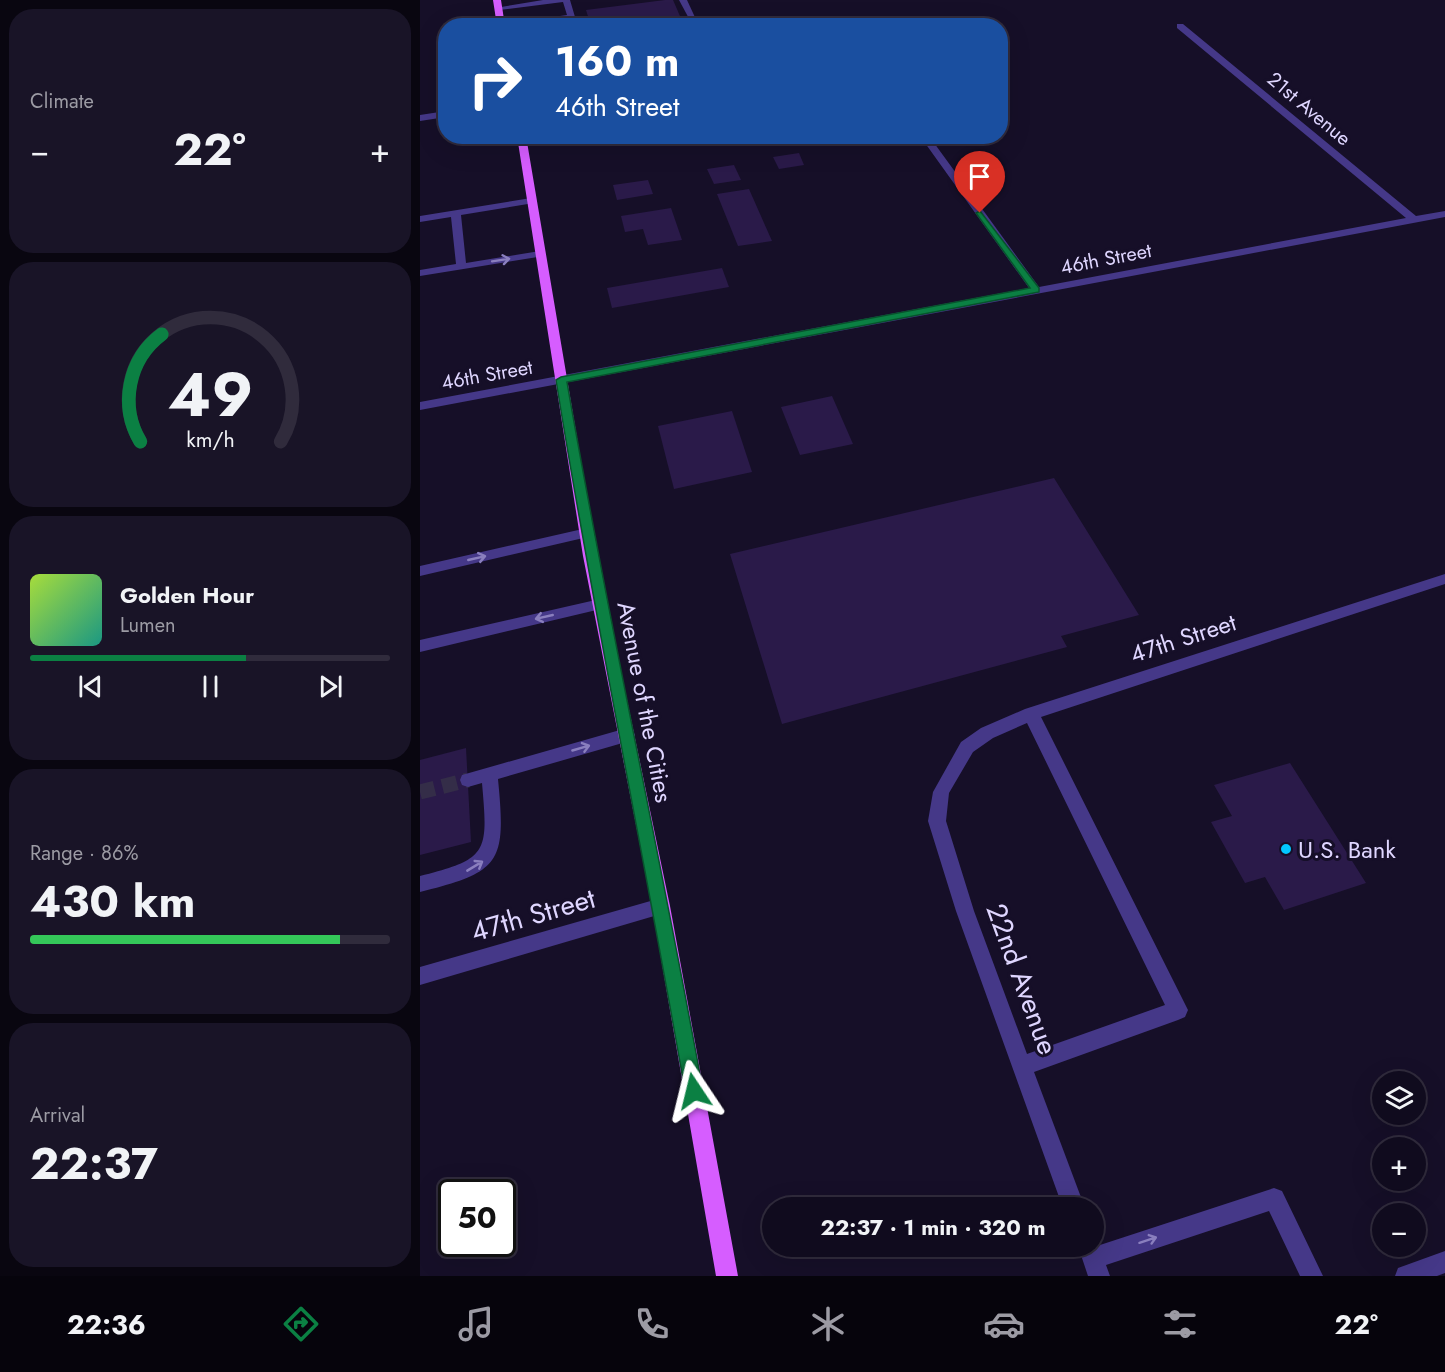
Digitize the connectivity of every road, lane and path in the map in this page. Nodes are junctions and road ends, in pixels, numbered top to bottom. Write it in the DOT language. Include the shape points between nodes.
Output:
graph roads {
  1 [pos="561,0"];
  2 [pos="566,0"];
  3 [pos="683,0"];
  4 [pos="498,4"];
  5 [pos="562,18"];
  6 [pos="691,18"];
  7 [pos="1180,26"];
  8 [pos="438,115"];
  9 [pos="420,118"];
  10 [pos="522,144"];
  11 [pos="930,144"];
  12 [pos="531,201"];
  13 [pos="456,214"];
  14 [pos="1445,214"];
  15 [pos="420,219"];
  16 [pos="1414,220"];
  17 [pos="540,254"];
  18 [pos="461,266"];
  19 [pos="420,273"];
  20 [pos="1036,290"];
  21 [pos="561,380"];
  22 [pos="420,406"];
  23 [pos="587,533"];
  24 [pos="420,571"];
  25 [pos="1445,579"];
  26 [pos="600,604"];
  27 [pos="420,646"];
  28 [pos="1031,714"];
  29 [pos="627,735"];
  30 [pos="953,770"];
  31 [pos="489,774"];
  32 [pos="468,780"];
  33 [pos="420,884"];
  34 [pos="661,906"];
  35 [pos="420,976"];
  36 [pos="1022,1066"];
  37 [pos="1070,1197"];
  38 [pos="1093,1260"];
  39 [pos="1445,1262"];
  40 [pos="727,1276"];
  41 [pos="1312,1276"];
  42 [pos="1406,1276"];
  1 -- 4 [label="street"];
  2 -- 5 [label="street" via="571,17"];
  3 -- 6 [label="street"];
  7 -- 16 [label="street, 21st Avenue"];
  8 -- 9 [label="street"];
  10 -- 12 [label="main road, Avenue of the Cities"];
  11 -- 20 [label="street"];
  12 -- 13 [label="street"];
  12 -- 17 [label="main road, Avenue of the Cities"];
  13 -- 15 [label="street"];
  13 -- 18 [label="street"];
  14 -- 16 [label="street, 46th Street"];
  16 -- 20 [label="street, 46th Street"];
  18 -- 17 [label="street, one-way"];
  17 -- 21 [label="main road, Avenue of the Cities"];
  18 -- 19 [label="street"];
  20 -- 21 [label="street, 46th Street"];
  21 -- 22 [label="street, 46th Street"];
  21 -- 23 [label="main road, Avenue of the Cities"];
  24 -- 23 [label="street, one-way"];
  23 -- 26 [label="main road, Avenue of the Cities"];
  25 -- 28 [label="street, 47th Street"];
  26 -- 27 [label="street, one-way"];
  26 -- 29 [label="main road, Avenue of the Cities"];
  28 -- 30 [label="street, 47th Street" via="987,733 967,747"];
  28 -- 36 [label="street" via="1178,1010"];
  31 -- 29 [label="street, one-way"];
  29 -- 34 [label="main road, Avenue of the Cities"];
  30 -- 36 [label="street, 22nd Avenue" via="941,792 937,821 965,911"];
  31 -- 32 [label="street"];
  33 -- 31 [label="street, one-way" via="470,870 486,859 492,842"];
  34 -- 35 [label="street, 47th Street"];
  34 -- 40 [label="main road, Avenue of the Cities"];
  36 -- 37 [label="street, 22nd Avenue"];
  38 -- 41 [label="street, one-way" via="1274,1199"];
  39 -- 42 [label="street"];
}
